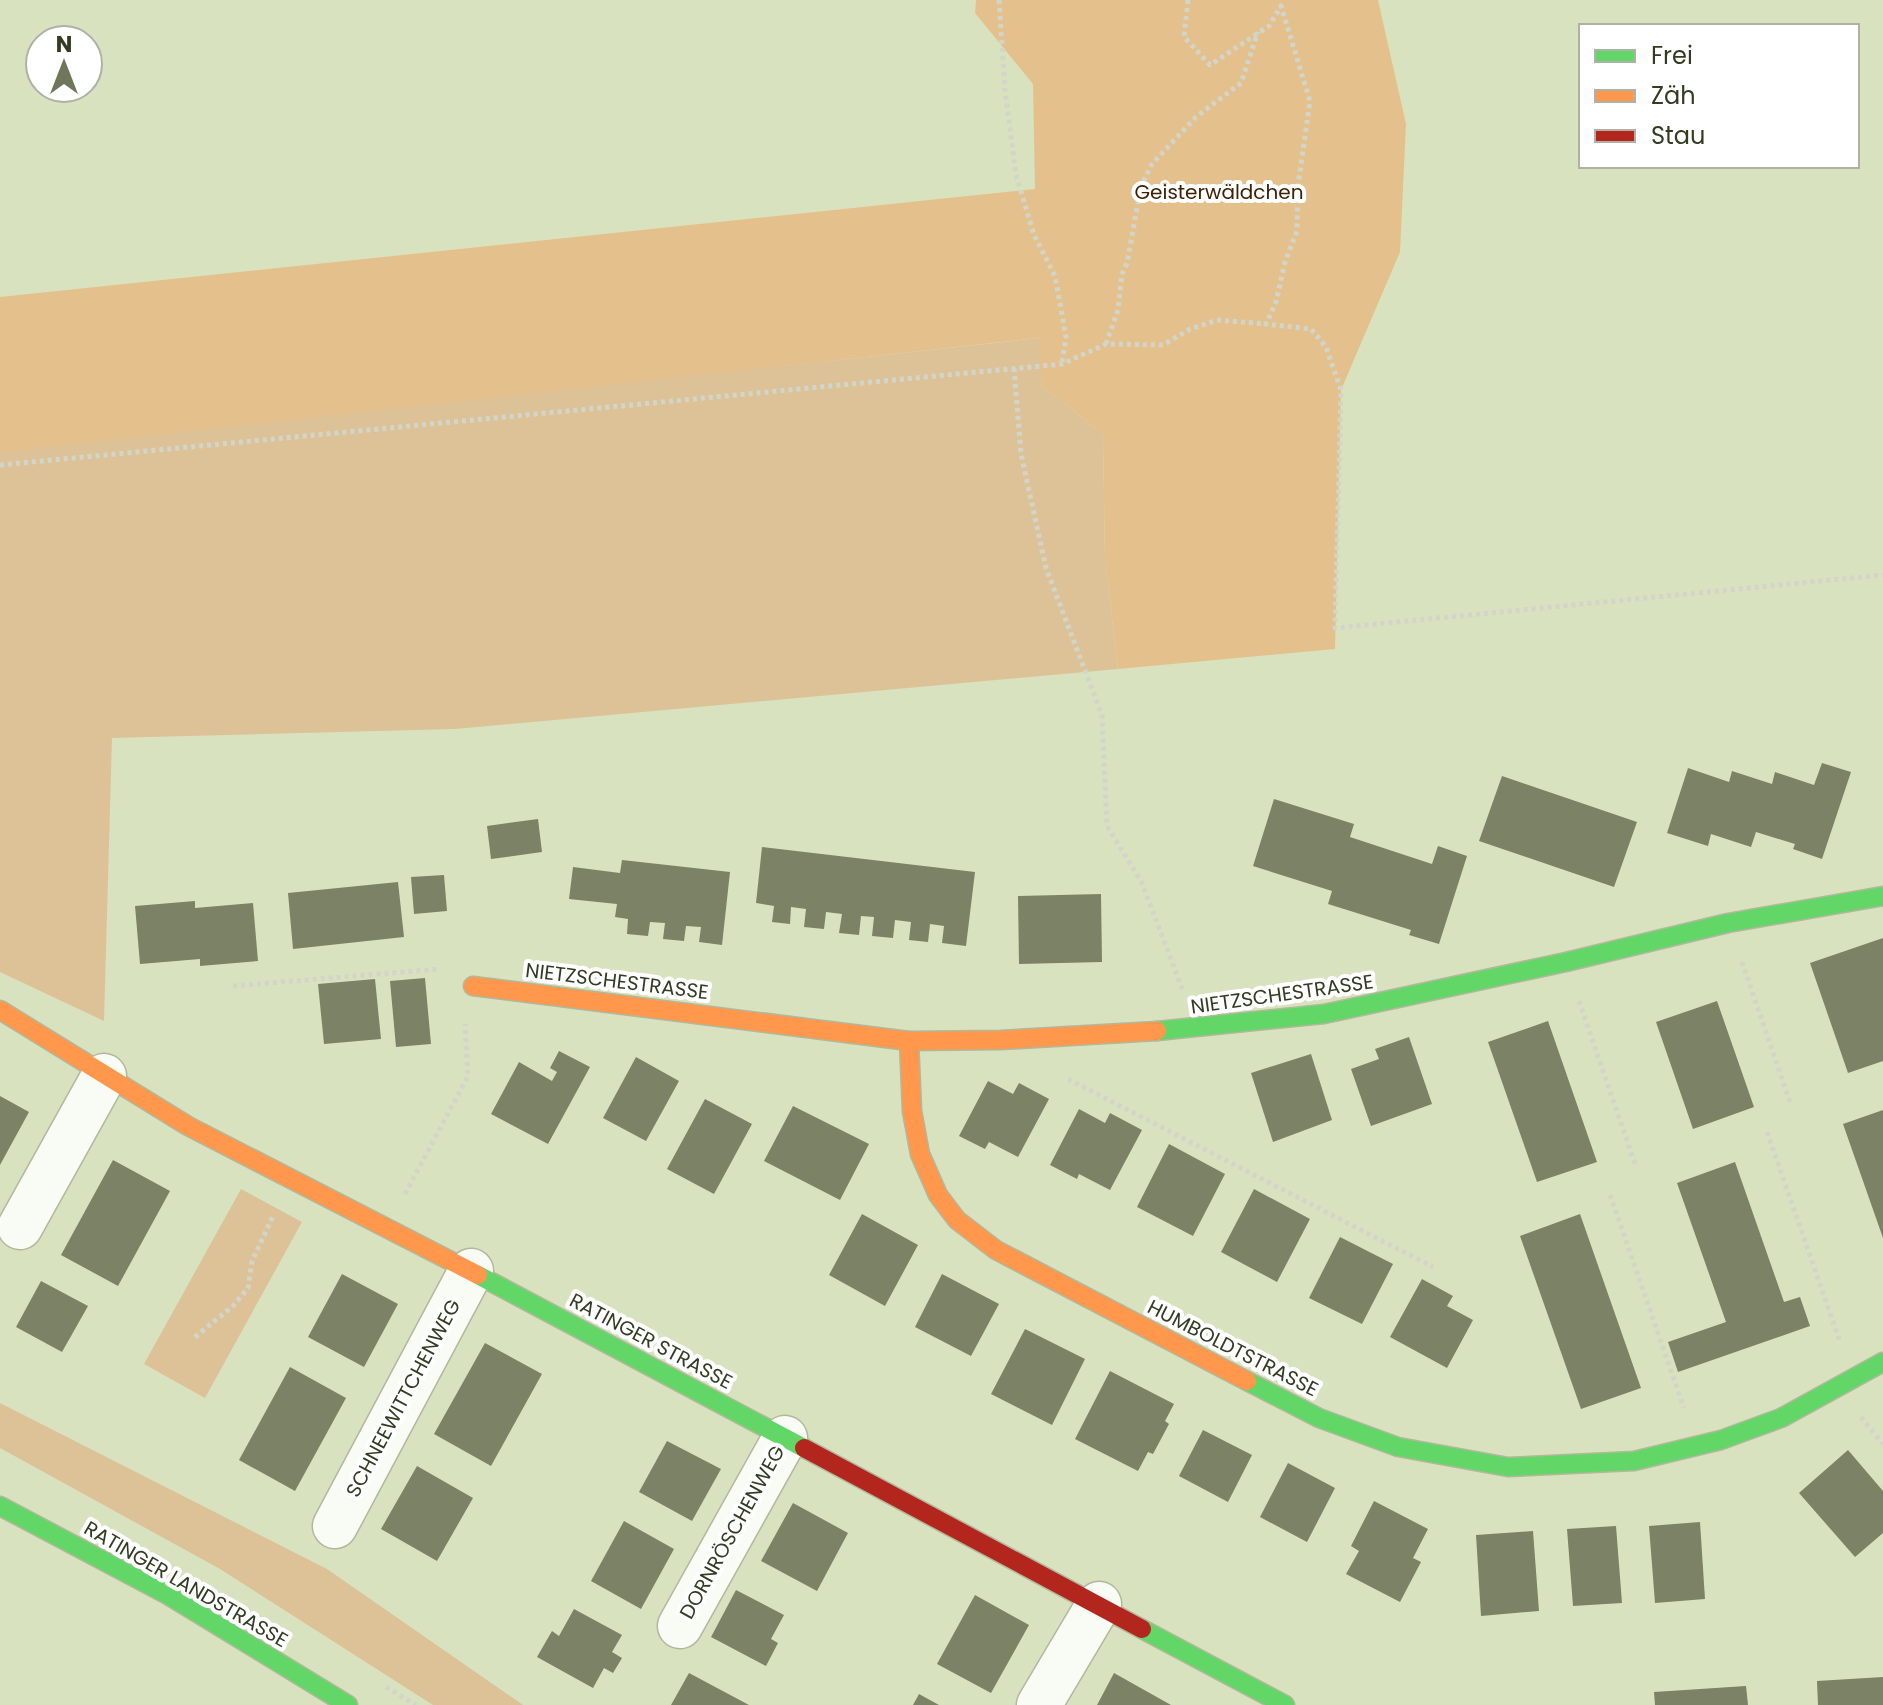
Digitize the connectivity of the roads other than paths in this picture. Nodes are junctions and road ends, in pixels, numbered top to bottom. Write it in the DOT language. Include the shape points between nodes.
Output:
graph roads {
  1 [pos="1883,896"];
  2 [pos="473,986"];
  3 [pos="0,1010"];
  4 [pos="909,1041"];
  5 [pos="104,1076"];
  6 [pos="20,1227"];
  7 [pos="471,1271"];
  8 [pos="1883,1362"];
  9 [pos="785,1438"];
  10 [pos="0,1506"];
  11 [pos="335,1526"];
  12 [pos="1099,1604"];
  13 [pos="680,1626"];
  14 [pos="348,1705"];
  15 [pos="1039,1705"];
  16 [pos="1285,1705"];
  1 -- 4 [label="street, NIETZSCHESTRASSE" via="1728,923 1324,1014 1197,1029"];
  2 -- 4 [label="street, NIETZSCHESTRASSE"];
  3 -- 5 [label="street, RATINGER STRASSE"];
  4 -- 8 [label="street, HUMBOLDTSTRASSE" via="913,1133 928,1177 953,1217 996,1250 1319,1418 1398,1447 1508,1467 1634,1461 1781,1418"];
  5 -- 6 [label="street"];
  5 -- 7 [label="street, RATINGER STRASSE" via="188,1126"];
  7 -- 9 [label="street, RATINGER STRASSE"];
  7 -- 11 [label="street, SCHNEEWITTCHENWEG"];
  9 -- 12 [label="street, RATINGER STRASSE"];
  9 -- 13 [label="street, DORNRÖSCHENWEG"];
  10 -- 14 [label="street, RATINGER LANDSTRASSE" via="168,1595"];
  12 -- 15 [label="street"];
  12 -- 16 [label="street, RATINGER STRASSE"];
}
